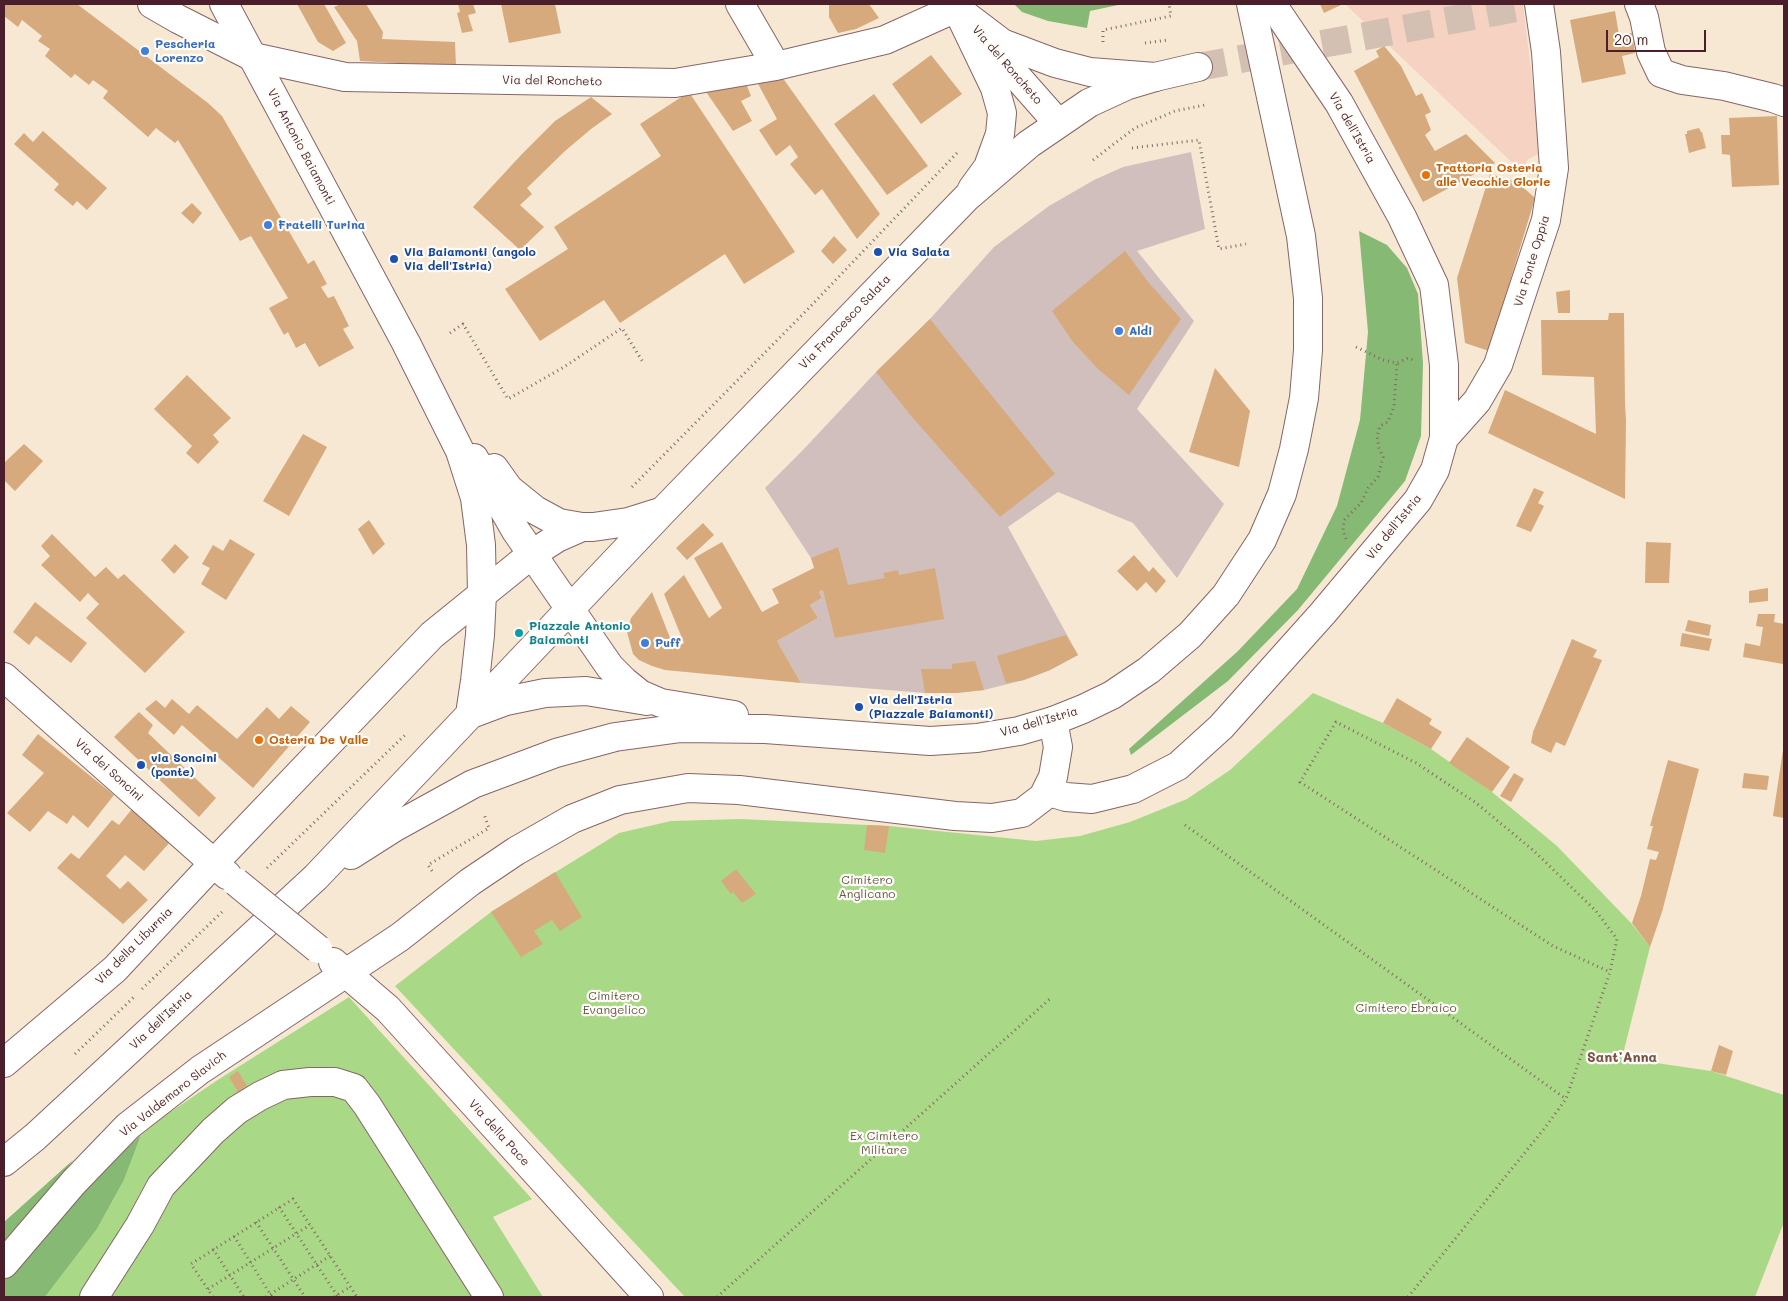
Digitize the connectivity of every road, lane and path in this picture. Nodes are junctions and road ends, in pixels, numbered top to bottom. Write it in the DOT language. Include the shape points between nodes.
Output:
graph roads {
  1 [pos="152,4"];
  2 [pos="224,4"];
  3 [pos="740,4"];
  4 [pos="1169,4"];
  5 [pos="1251,4"];
  6 [pos="1272,4"];
  7 [pos="1539,4"];
  8 [pos="1639,4"];
  9 [pos="957,6"];
  10 [pos="1173,39"];
  11 [pos="1136,43"];
  12 [pos="1110,44"];
  13 [pos="253,58"];
  14 [pos="776,66"];
  15 [pos="1198,67"];
  16 [pos="1155,77"];
  17 [pos="1784,102"];
  18 [pos="1205,105"];
  19 [pos="1058,123"];
  20 [pos="960,148"];
  21 [pos="1132,148"];
  22 [pos="1093,160"];
  23 [pos="967,196"];
  24 [pos="1246,244"];
  25 [pos="450,333"];
  26 [pos="406,343"];
  27 [pos="1356,346"];
  28 [pos="1416,361"];
  29 [pos="1397,363"];
  30 [pos="644,364"];
  31 [pos="1444,438"];
  32 [pos="626,493"];
  33 [pos="662,512"];
  34 [pos="582,527"];
  35 [pos="1352,544"];
  36 [pos="532,554"];
  37 [pos="482,593"];
  38 [pos="570,608"];
  39 [pos="4,677"];
  40 [pos="661,703"];
  41 [pos="470,714"];
  42 [pos="1053,721"];
  43 [pos="857,736"];
  44 [pos="1046,791"];
  45 [pos="482,806"];
  46 [pos="1185,825"];
  47 [pos="213,864"];
  48 [pos="436,876"];
  49 [pos="316,877"];
  50 [pos="318,949"];
  51 [pos="345,972"];
  52 [pos="1610,972"];
  53 [pos="1052,997"];
  54 [pos="4,1063"];
  55 [pos="1566,1099"];
  56 [pos="4,1162"];
  57 [pos="279,1208"];
  58 [pos="256,1222"];
  59 [pos="310,1226"];
  60 [pos="296,1234"];
  61 [pos="234,1236"];
  62 [pos="274,1248"];
  63 [pos="213,1249"];
  64 [pos="330,1256"];
  65 [pos="250,1263"];
  66 [pos="4,1264"];
  67 [pos="317,1265"];
  68 [pos="230,1275"];
  69 [pos="294,1279"];
  70 [pos="350,1287"];
  71 [pos="208,1289"];
  72 [pos="272,1296"];
  73 [pos="94,1297"];
  74 [pos="213,1297"];
  75 [pos="244,1297"];
  76 [pos="266,1297"];
  77 [pos="305,1297"];
  78 [pos="336,1297"];
  79 [pos="357,1297"];
  80 [pos="489,1297"];
  81 [pos="649,1297"];
  82 [pos="716,1297"];
  83 [pos="1408,1297"];
  1 -- 13 [label="street, Via del Roncheto"];
  2 -- 13 [label="street, Via Antonio Baiamonti"];
  3 -- 14 [label="street"];
  4 -- 12 [label="path" via="1171,16 1103,30 1103,43"];
  5 -- 42 [label="street, Via dell'Istria" via="1301,236 1308,298 1304,398 1294,449 1284,485 1262,540 1226,595 1190,635 1149,670 1112,695"];
  6 -- 31 [label="street, Via dell'Istria" via="1339,103 1402,217 1434,285 1444,365"];
  7 -- 31 [label="street, Via Fonte Oppia" via="1546,52 1554,168 1546,220 1498,365 1477,401"];
  8 -- 17 [label="street" via="1651,52 1661,73"];
  9 -- 14 [label="street, Via del Roncheto" via="885,40"];
  9 -- 16 [label="street, Via del Roncheto" via="1002,43 1055,63 1090,72"];
  9 -- 19 [label="street, Via del Roncheto"];
  9 -- 23 [label="street, Via del Roncheto" via="995,88 1002,114 1000,134 988,167"];
  10 -- 11 [label="path"];
  13 -- 14 [label="street, Via del Roncheto" via="345,77 675,83"];
  13 -- 26 [label="street, Via Antonio Baiamonti"];
  15 -- 16 [label="street, Via Francesco Salata"];
  16 -- 19 [label="street, Via Francesco Salata" via="1089,103"];
  18 -- 22 [label="path" via="1175,111 1135,128"];
  19 -- 23 [label="street, Via Francesco Salata"];
  20 -- 32 [label="path" via="800,317"];
  21 -- 24 [label="path" via="1199,140 1219,249"];
  23 -- 33 [label="street, Via Francesco Salata"];
  25 -- 30 [label="path" via="463,324 508,399 622,328"];
  26 -- 34 [label="street" via="510,489 541,514 560,523"];
  26 -- 36 [label="street"];
  26 -- 37 [label="street" via="460,451 475,498 481,545"];
  27 -- 29 [label="path" via="1383,360"];
  28 -- 29 [label="path" via="1408,358"];
  29 -- 35 [label="path" via="1394,406 1388,422 1380,426 1377,436 1383,457 1378,477 1361,503 1344,520 1342,531"];
  31 -- 44 [label="street, Via dell'Istria" via="1435,470 1418,500 1221,728 1178,766 1133,789 1092,798 1066,797"];
  33 -- 34 [label="street" via="628,522"];
  33 -- 38 [label="street"];
  34 -- 36 [label="street, Via della Liburnia"];
  36 -- 37 [label="street, Via della Liburnia"];
  36 -- 38 [label="street"];
  37 -- 41 [label="street"];
  37 -- 47 [label="street, Via della Liburnia" via="432,635"];
  38 -- 40 [label="street" via="610,667 640,694"];
  38 -- 41 [label="street"];
  39 -- 47 [label="street, Via dei Soncini"];
  40 -- 41 [label="street" via="586,691 545,693 506,701"];
  40 -- 43 [label="street"];
  41 -- 49 [label="street"];
  42 -- 43 [label="street, Via dell'Istria" via="977,738 930,741"];
  42 -- 44 [label="street" via="1058,747 1053,777"];
  43 -- 49 [label="street" via="765,729 681,728 615,737 556,753 473,784 395,827"];
  44 -- 51 [label="street, Via Valdemaro Slavich" via="1022,813 992,818 739,790 688,788 620,800 572,820 516,851 400,937"];
  45 -- 48 [label="path" via="488,828 428,865"];
  46 -- 55 [label="path"];
  47 -- 50 [label="street, Via dei Soncini, bridge"];
  47 -- 54 [label="street, Via della Liburnia" via="115,969"];
  49 -- 56 [label="street, Via dell'Istria"];
  50 -- 51 [label="street, Via della Pace"];
  51 -- 66 [label="street, Via Valdemaro Slavich" via="200,1070 128,1126 74,1182"];
  51 -- 81 [label="street, Via della Pace" via="388,1009"];
  52 -- 52 [label="path" via="1617,939 1596,911 1534,851 1475,802 1424,768 1336,722 1300,782 1553,946"];
  52 -- 55 [label="path"];
  53 -- 82 [label="path"];
  55 -- 83 [label="path"];
  57 -- 58 [label="path"];
  57 -- 59 [label="path" via="293,1199"];
  57 -- 60 [label="path"];
  58 -- 61 [label="path"];
  58 -- 62 [label="path"];
  59 -- 60 [label="path"];
  59 -- 64 [label="path"];
  60 -- 62 [label="path"];
  60 -- 67 [label="path"];
  61 -- 63 [label="path"];
  61 -- 65 [label="path"];
  62 -- 65 [label="path"];
  62 -- 69 [label="path"];
  63 -- 68 [label="path"];
  63 -- 71 [label="path" via="191,1264"];
  64 -- 67 [label="path"];
  64 -- 70 [label="path"];
  65 -- 68 [label="path"];
  65 -- 72 [label="path"];
  67 -- 69 [label="path"];
  67 -- 78 [label="path"];
  68 -- 71 [label="path"];
  68 -- 75 [label="path"];
  69 -- 72 [label="path"];
  69 -- 77 [label="path"];
  70 -- 78 [label="path"];
  70 -- 79 [label="path"];
  71 -- 74 [label="path"];
  72 -- 76 [label="path"];
  73 -- 80 [label="street" via="161,1186 213,1132 238,1110 283,1085 335,1082 354,1088 367,1106"];
}
